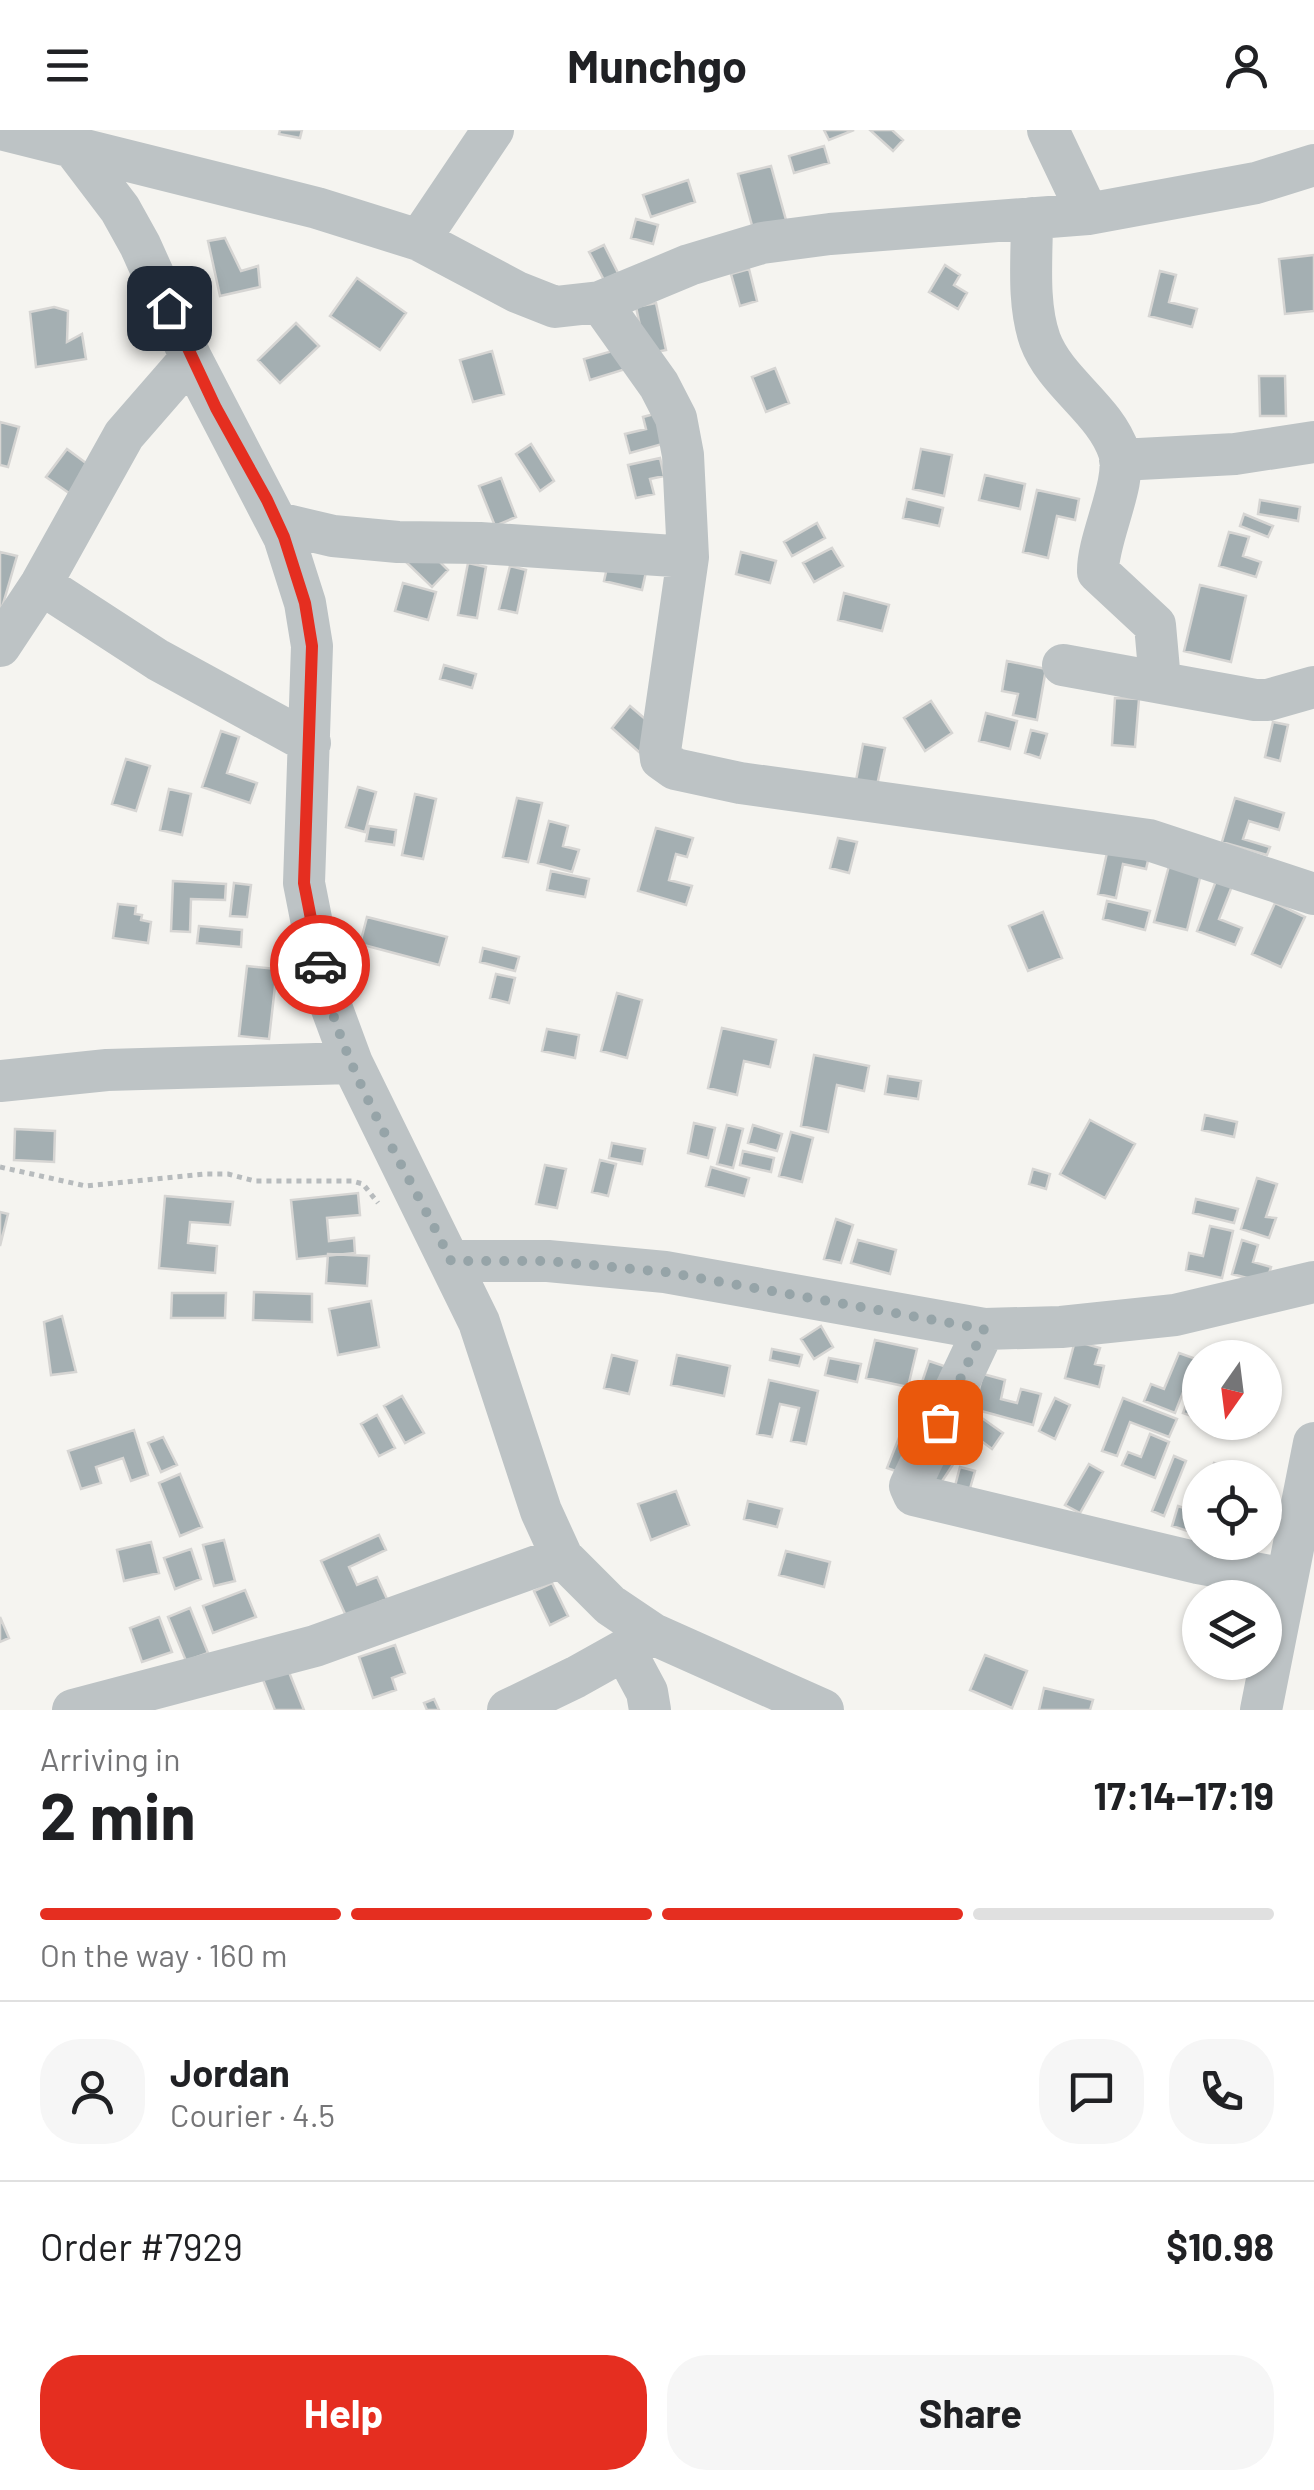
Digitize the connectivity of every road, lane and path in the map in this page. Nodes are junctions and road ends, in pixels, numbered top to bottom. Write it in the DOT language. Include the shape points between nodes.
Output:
graph roads {
  1 [pos="5,130"];
  2 [pos="493,130"];
  3 [pos="1048,130"];
  4 [pos="67,139"];
  5 [pos="1314,166"];
  6 [pos="1088,214"];
  7 [pos="1032,218"];
  8 [pos="419,240"];
  9 [pos="600,302"];
  10 [pos="191,358"];
  11 [pos="1314,442"];
  12 [pos="1120,460"];
  13 [pos="278,523"];
  14 [pos="688,557"];
  15 [pos="41,584"];
  16 [pos="0,646"];
  17 [pos="1063,665"];
  18 [pos="1160,681"];
  19 [pos="1314,687"];
  20 [pos="310,743"];
  21 [pos="1314,894"];
  22 [pos="352,1062"];
  23 [pos="0,1081"];
  24 [pos="0,1167"];
  25 [pos="387,1213"];
  26 [pos="451,1261"];
  27 [pos="1314,1282"];
  28 [pos="984,1329"];
  29 [pos="1311,1463"];
  30 [pos="562,1556"];
  31 [pos="1286,1579"];
  32 [pos="639,1642"];
  33 [pos="73,1710"];
  34 [pos="508,1710"];
  35 [pos="650,1710"];
  36 [pos="823,1710"];
  37 [pos="1261,1710"];
  1 -- 4 [label="street"];
  2 -- 8 [label="street"];
  3 -- 6 [label="street"];
  4 -- 8 [label="street"];
  4 -- 10 [label="street" via="140,244"];
  5 -- 6 [label="street"];
  6 -- 7 [label="street"];
  7 -- 9 [label="street" via="762,243"];
  7 -- 12 [label="street" via="1040,342 1099,418"];
  8 -- 9 [label="street" via="537,301 555,307"];
  9 -- 14 [label="street" via="676,418"];
  10 -- 13 [label="street"];
  10 -- 15 [label="street" via="124,435"];
  11 -- 12 [label="street"];
  12 -- 18 [label="street" via="1098,572 1155,626"];
  13 -- 14 [label="street" via="333,536"];
  13 -- 20 [label="street" via="312,646"];
  14 -- 21 [label="street" via="660,751 666,764 760,786 1150,840"];
  15 -- 16 [label="street"];
  15 -- 20 [label="street" via="158,660"];
  17 -- 18 [label="street"];
  18 -- 19 [label="street" via="1256,700"];
  20 -- 22 [label="street" via="304,883 325,990"];
  22 -- 23 [label="street" via="107,1070"];
  22 -- 26 [label="street"];
  24 -- 25 [label="path" via="86,1186 205,1174 255,1182 352,1181 363,1184"];
  26 -- 28 [label="street" via="665,1272"];
  26 -- 30 [label="street"];
  27 -- 28 [label="street" via="1175,1315"];
  28 -- 31 [label="street" via="910,1486 914,1495"];
  29 -- 31 [label="street"];
  30 -- 32 [label="street"];
  30 -- 33 [label="street" via="315,1646"];
  31 -- 37 [label="street"];
  32 -- 34 [label="street"];
  32 -- 35 [label="street"];
  32 -- 36 [label="street"];
}
